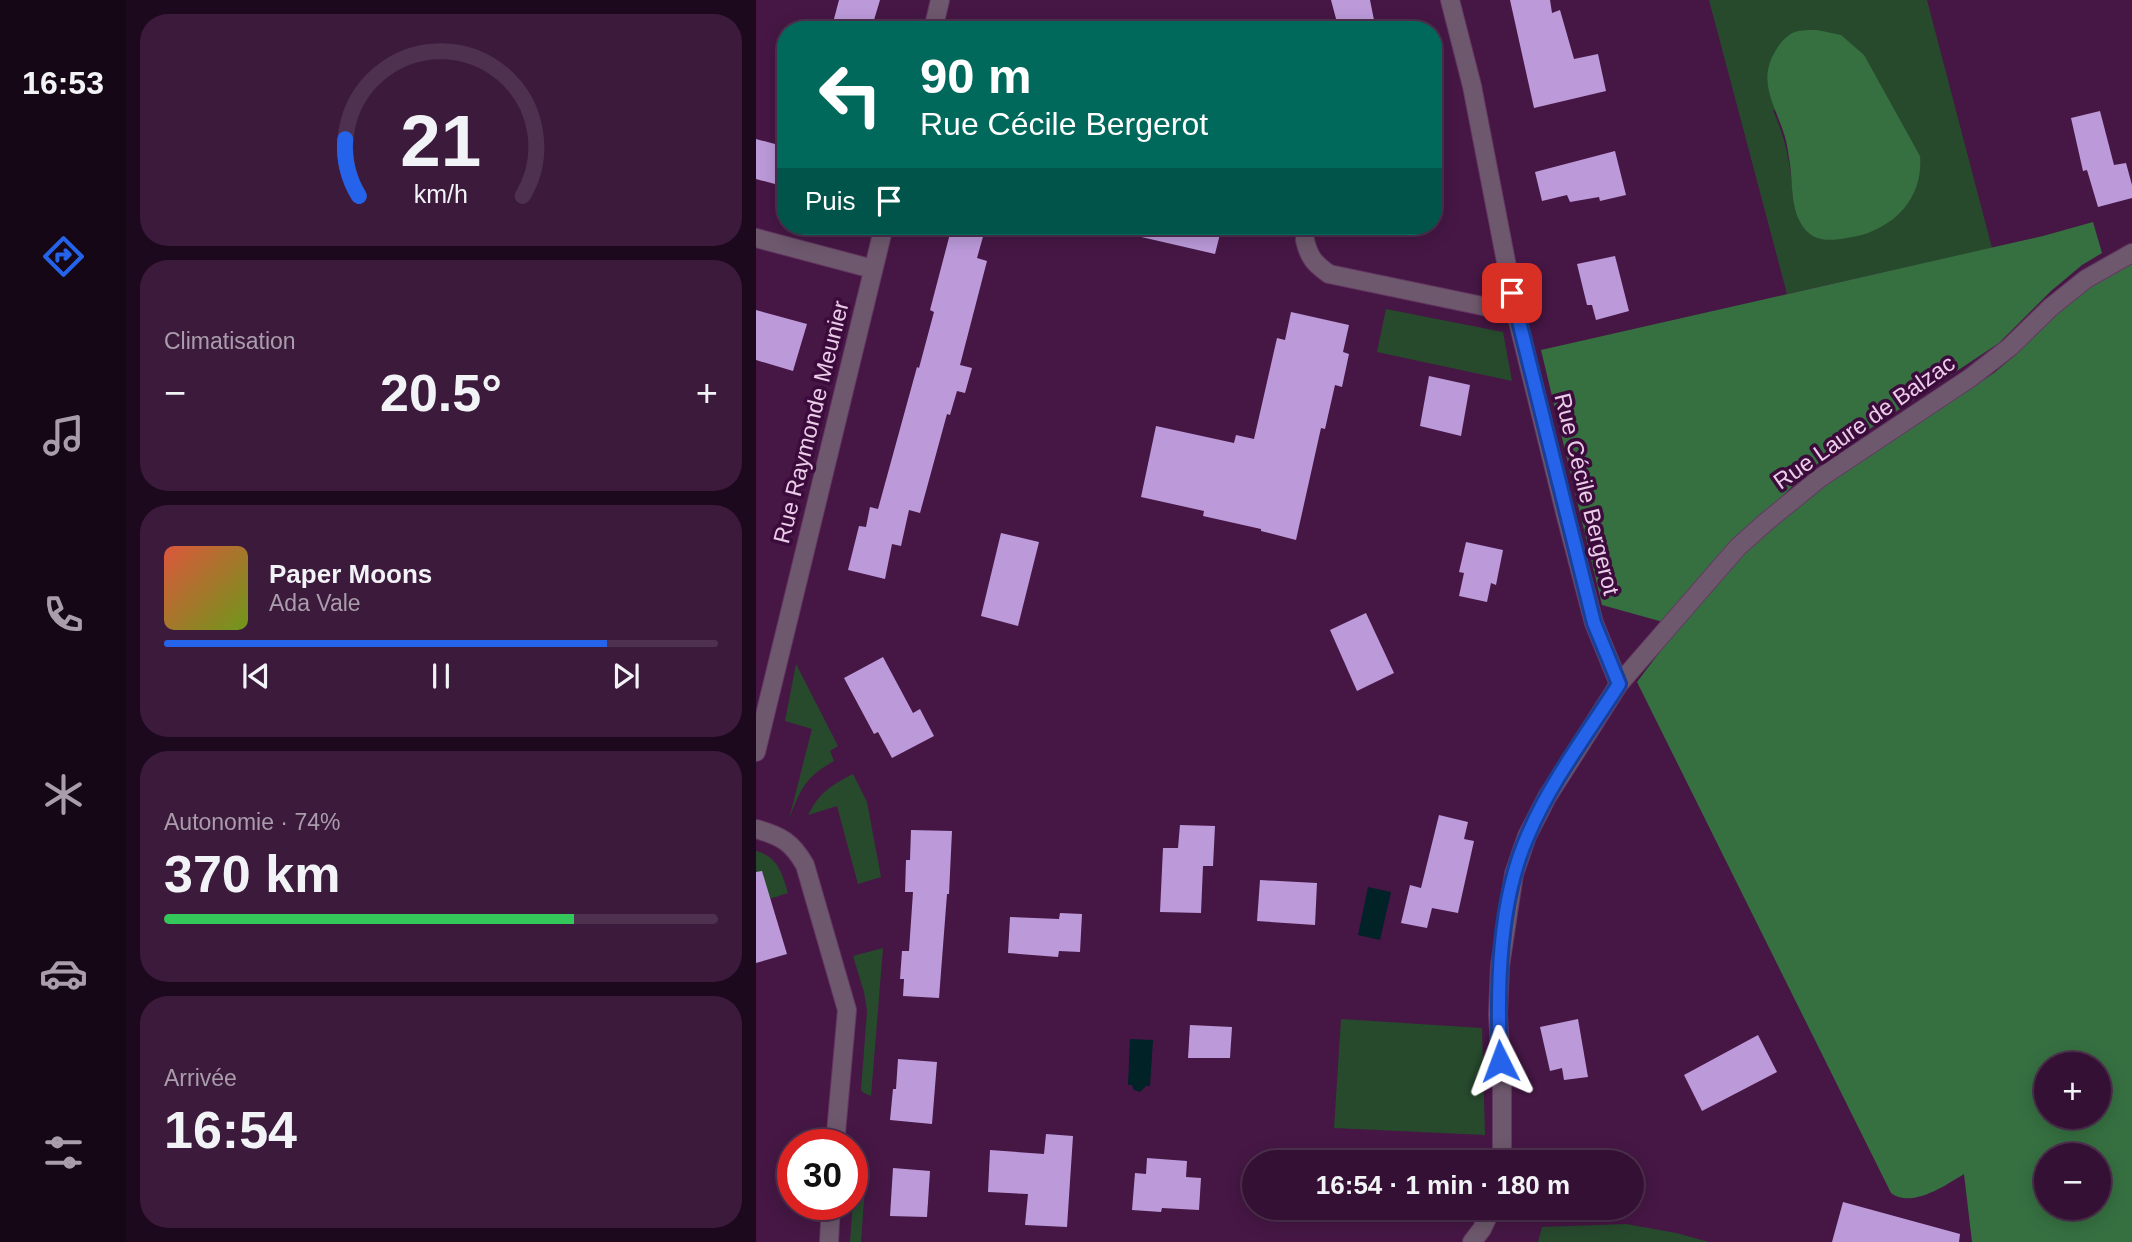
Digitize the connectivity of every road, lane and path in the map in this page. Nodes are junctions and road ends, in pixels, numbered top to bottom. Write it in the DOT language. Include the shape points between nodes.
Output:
graph roads {
  1 [pos="940,0"];
  2 [pos="1450,0"];
  3 [pos="935,21"];
  4 [pos="882,235"];
  5 [pos="756,238"];
  6 [pos="1305,240"];
  7 [pos="2132,253"];
  8 [pos="873,269"];
  9 [pos="1516,313"];
  10 [pos="1619,684"];
  11 [pos="756,752"];
  12 [pos="756,829"];
  13 [pos="836,1129"];
  14 [pos="1502,1150"];
  15 [pos="830,1220"];
  16 [pos="1486,1220"];
  17 [pos="829,1242"];
  18 [pos="1472,1242"];
  1 -- 3 [label="street"];
  2 -- 9 [label="street, Rue Cécile Bergerot" via="1472,86"];
  4 -- 8 [label="street, Rue Raymonde Meunier"];
  5 -- 8 [label="street"];
  6 -- 9 [label="street" via="1313,262 1328,274"];
  7 -- 10 [label="street, Rue Laure de Balzac" via="2086,279 1970,378 1821,478 1766,522 1738,547"];
  8 -- 11 [label="street, Rue Raymonde Meunier"];
  9 -- 10 [label="street, Rue Cécile Bergerot" via="1594,623"];
  10 -- 14 [label="street, Rue Laure de Balzac" via="1547,797 1514,874 1500,966"];
  12 -- 13 [label="street" via="789,842 805,865 847,1010"];
  15 -- 17 [label="street"];
  16 -- 18 [label="street"];
}
